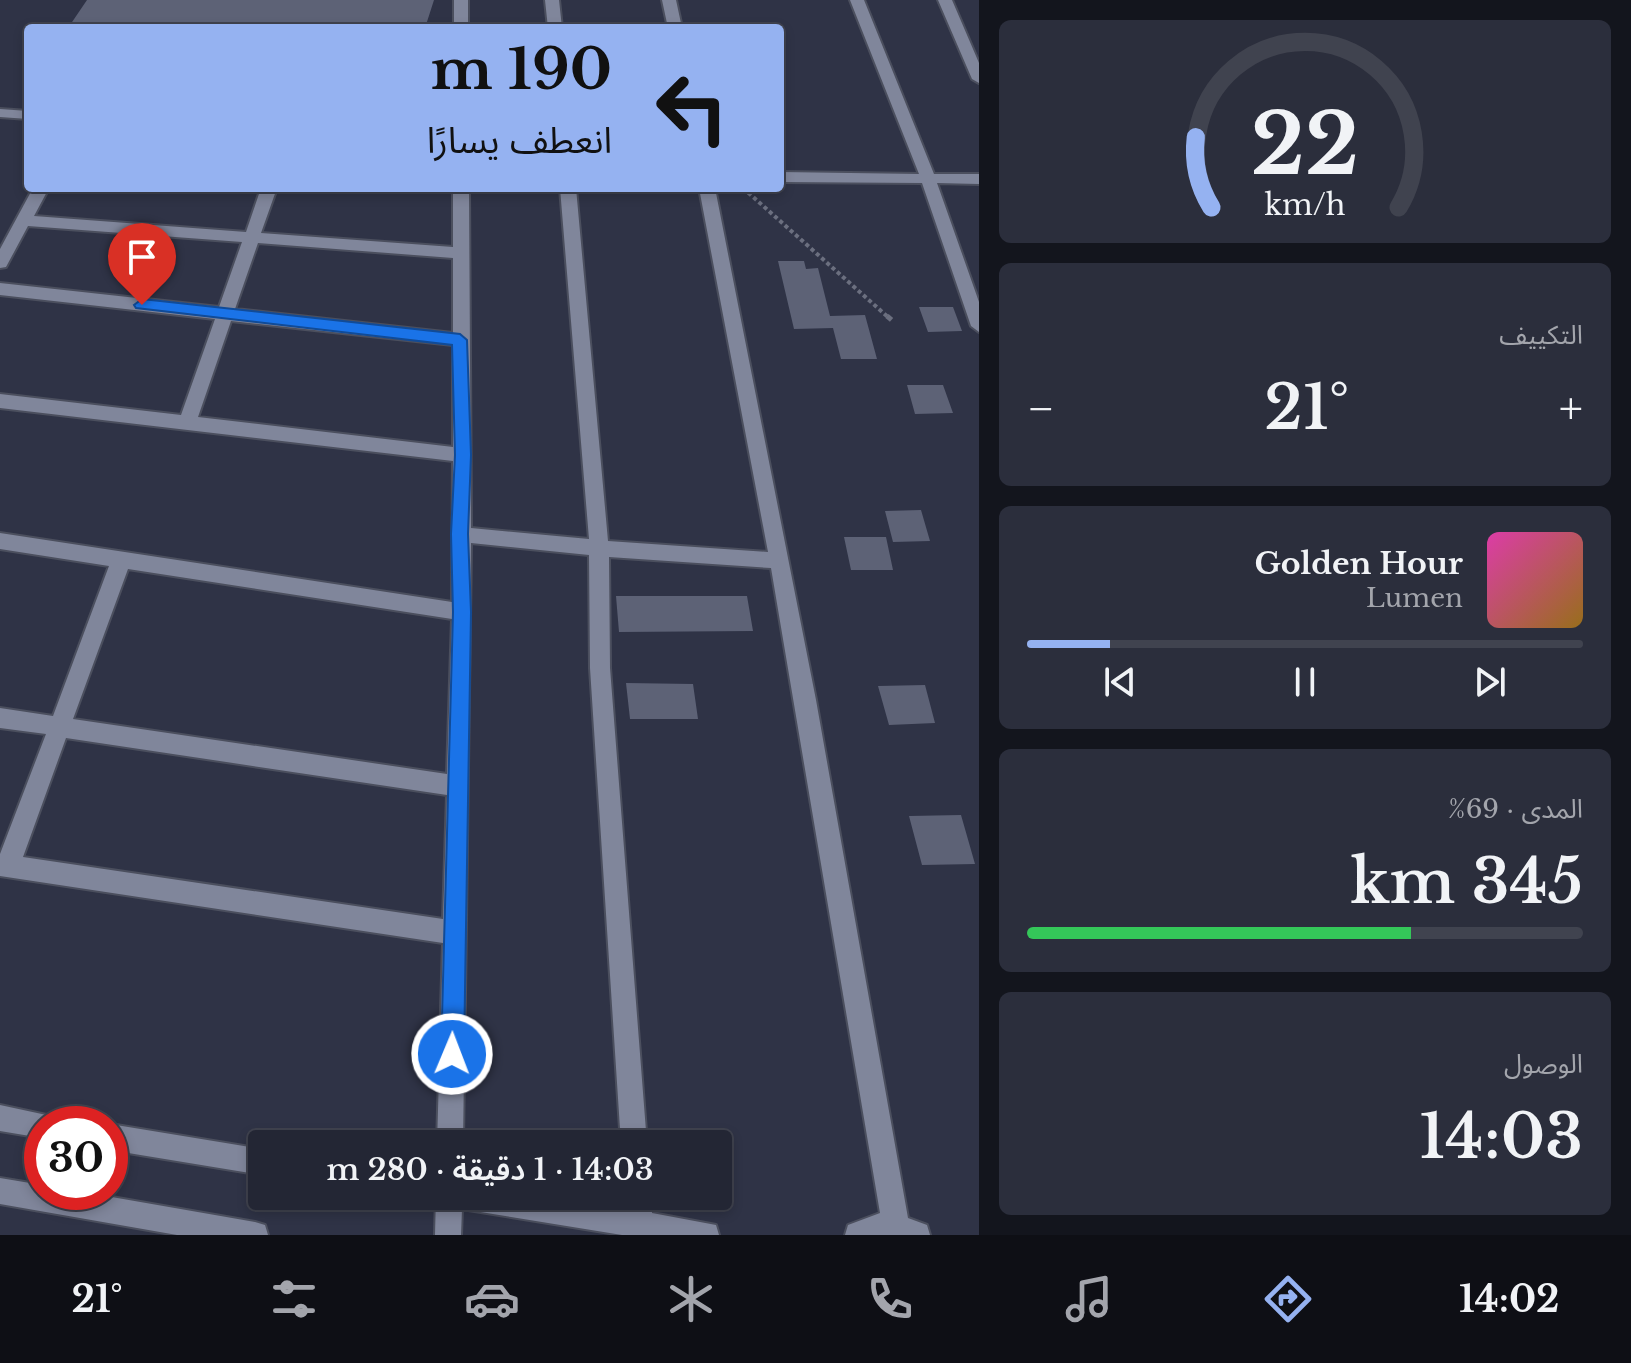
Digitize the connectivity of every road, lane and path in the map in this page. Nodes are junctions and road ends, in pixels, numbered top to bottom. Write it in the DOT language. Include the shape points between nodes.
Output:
graph roads {
  1 [pos="461,0"];
  2 [pos="552,0"];
  3 [pos="669,0"];
  4 [pos="857,0"];
  5 [pos="945,0"];
  6 [pos="461,24"];
  7 [pos="555,24"];
  8 [pos="674,24"];
  9 [pos="979,79"];
  10 [pos="0,113"];
  11 [pos="24,115"];
  12 [pos="784,177"];
  13 [pos="928,178"];
  14 [pos="979,179"];
  15 [pos="39,192"];
  16 [pos="268,192"];
  17 [pos="461,192"];
  18 [pos="568,192"];
  19 [pos="708,192"];
  20 [pos="748,192"];
  21 [pos="23,220"];
  22 [pos="252,237"];
  23 [pos="461,253"];
  24 [pos="0,263"];
  25 [pos="0,289"];
  26 [pos="227,314"];
  27 [pos="894,322"];
  28 [pos="979,326"];
  29 [pos="460,340"];
  30 [pos="0,401"];
  31 [pos="187,423"];
  32 [pos="463,455"];
  33 [pos="460,534"];
  34 [pos="0,541"];
  35 [pos="599,548"];
  36 [pos="121,560"];
  37 [pos="779,561"];
  38 [pos="462,612"];
  39 [pos="0,718"];
  40 [pos="58,727"];
  41 [pos="456,786"];
  42 [pos="4,866"];
  43 [pos="455,933"];
  44 [pos="0,1118"];
  45 [pos="24,1122"];
  46 [pos="450,1130"];
  47 [pos="633,1130"];
  48 [pos="128,1140"];
  49 [pos="248,1160"];
  50 [pos="0,1191"];
  51 [pos="449,1210"];
  52 [pos="536,1210"];
  53 [pos="639,1210"];
  54 [pos="640,1230"];
  55 [pos="906,1231"];
  56 [pos="255,1235"];
  57 [pos="448,1235"];
  58 [pos="706,1235"];
  59 [pos="858,1235"];
  1 -- 6 [label="street"];
  2 -- 7 [label="street"];
  3 -- 8 [label="street"];
  4 -- 13 [label="street"];
  5 -- 9 [label="street"];
  10 -- 11 [label="street"];
  12 -- 13 [label="street"];
  13 -- 14 [label="street"];
  13 -- 28 [label="street"];
  15 -- 21 [label="street"];
  16 -- 22 [label="street"];
  17 -- 23 [label="street"];
  18 -- 35 [label="street"];
  19 -- 37 [label="street"];
  20 -- 27 [label="path"];
  21 -- 22 [label="street"];
  21 -- 24 [label="street"];
  22 -- 23 [label="street"];
  22 -- 26 [label="street"];
  23 -- 29 [label="street"];
  25 -- 26 [label="street"];
  26 -- 29 [label="street"];
  26 -- 31 [label="street"];
  29 -- 32 [label="street"];
  30 -- 31 [label="street"];
  31 -- 32 [label="street"];
  32 -- 33 [label="street"];
  33 -- 35 [label="street"];
  33 -- 38 [label="street"];
  34 -- 36 [label="street"];
  35 -- 37 [label="street"];
  35 -- 47 [label="street" via="600,668"];
  36 -- 38 [label="street"];
  36 -- 40 [label="street"];
  37 -- 55 [label="street"];
  38 -- 41 [label="street"];
  39 -- 40 [label="street"];
  40 -- 41 [label="street"];
  40 -- 42 [label="street"];
  41 -- 43 [label="street"];
  42 -- 43 [label="street"];
  43 -- 46 [label="street"];
  44 -- 45 [label="street"];
  48 -- 49 [label="street"];
  50 -- 56 [label="street"];
  51 -- 57 [label="street"];
  52 -- 54 [label="street"];
  53 -- 54 [label="street"];
  54 -- 58 [label="street"];
  55 -- 59 [label="street" via="879,1226"];
}
